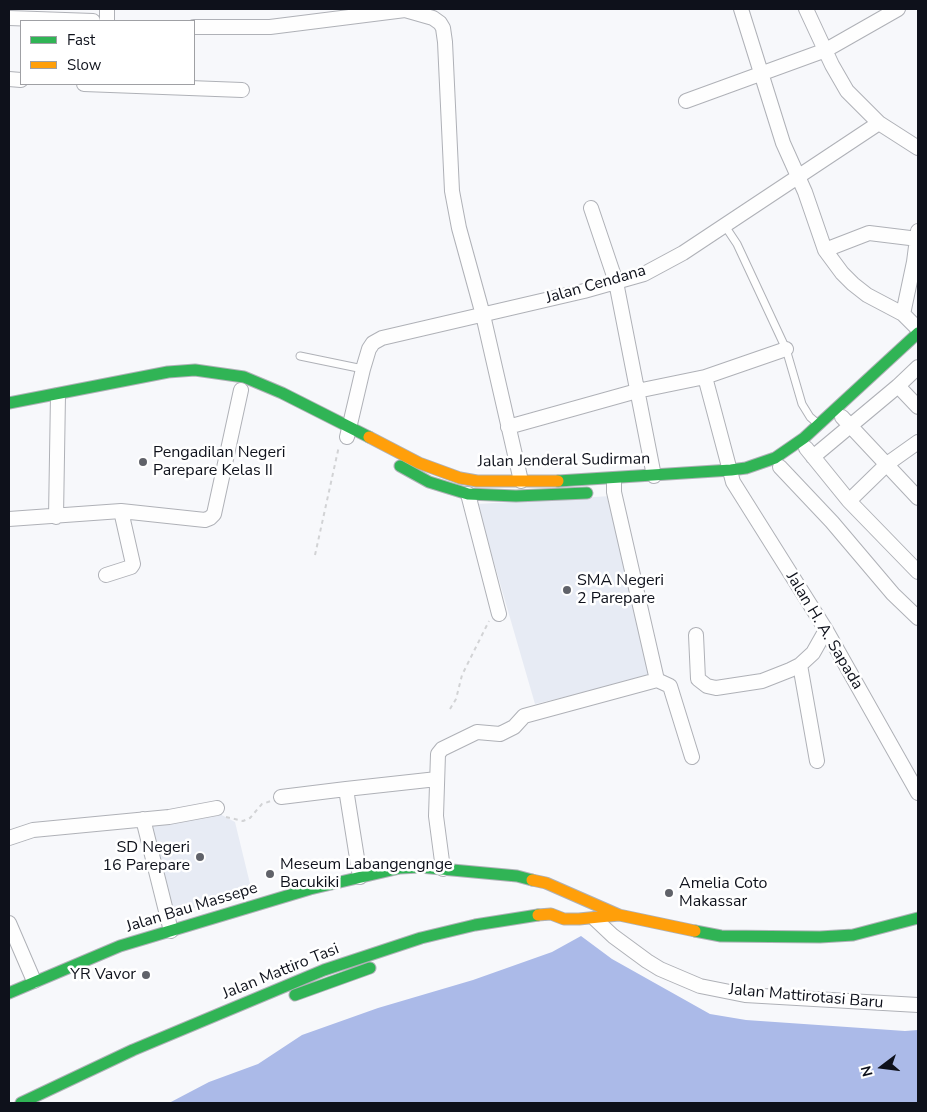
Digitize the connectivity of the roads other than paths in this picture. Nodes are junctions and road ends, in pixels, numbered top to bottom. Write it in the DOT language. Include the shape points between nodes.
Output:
graph roads {
  1 [pos="741,9"];
  2 [pos="806,9"];
  3 [pos="898,9"];
  4 [pos="9,18"];
  5 [pos="65,20"];
  6 [pos="195,27"];
  7 [pos="826,50"];
  8 [pos="761,75"];
  9 [pos="126,85"];
  10 [pos="242,90"];
  11 [pos="686,101"];
  12 [pos="879,123"];
  13 [pos="918,148"];
  14 [pos="798,178"];
  15 [pos="591,208"];
  16 [pos="725,226"];
  17 [pos="918,236"];
  18 [pos="824,250"];
  19 [pos="616,282"];
  20 [pos="903,314"];
  21 [pos="483,315"];
  22 [pos="918,329"];
  23 [pos="918,334"];
  24 [pos="918,348"];
  25 [pos="786,349"];
  26 [pos="300,356"];
  27 [pos="918,367"];
  28 [pos="363,369"];
  29 [pos="705,377"];
  30 [pos="221,378"];
  31 [pos="898,386"];
  32 [pos="637,391"];
  33 [pos="245,392"];
  34 [pos="119,394"];
  35 [pos="9,403"];
  36 [pos="58,405"];
  37 [pos="918,408"];
  38 [pos="305,418"];
  39 [pos="846,421"];
  40 [pos="820,425"];
  41 [pos="508,427"];
  42 [pos="346,432"];
  43 [pos="918,442"];
  44 [pos="809,453"];
  45 [pos="887,464"];
  46 [pos="780,466"];
  47 [pos="654,476"];
  48 [pos="729,478"];
  49 [pos="520,481"];
  50 [pos="610,489"];
  51 [pos="468,494"];
  52 [pos="918,498"];
  53 [pos="849,501"];
  54 [pos="121,512"];
  55 [pos="56,517"];
  56 [pos="9,519"];
  57 [pos="918,572"];
  58 [pos="106,576"];
  59 [pos="499,614"];
  60 [pos="918,618"];
  61 [pos="826,630"];
  62 [pos="696,635"];
  63 [pos="800,665"];
  64 [pos="657,680"];
  65 [pos="692,757"];
  66 [pos="817,761"];
  67 [pos="912,768"];
  68 [pos="437,779"];
  69 [pos="346,789"];
  70 [pos="918,793"];
  71 [pos="281,797"];
  72 [pos="217,808"];
  73 [pos="143,819"];
  74 [pos="9,838"];
  75 [pos="443,869"];
  76 [pos="360,877"];
  77 [pos="619,915"];
  78 [pos="918,918"];
  79 [pos="564,919"];
  80 [pos="595,919"];
  81 [pos="9,924"];
  82 [pos="171,931"];
  83 [pos="478,937"];
  84 [pos="381,965"];
  85 [pos="34,981"];
  86 [pos="9,993"];
  87 [pos="288,998"];
  88 [pos="918,1005"];
  89 [pos="129,1065"];
  90 [pos="67,1095"];
  91 [pos="21,1103"];
  1 -- 8 [label="street"];
  2 -- 7 [label="street"];
  3 -- 7 [label="street"];
  4 -- 5 [label="street"];
  6 -- 21 [label="street" via="270,27 405,10 440,23 444,28 445,42 452,191"];
  7 -- 8 [label="street"];
  7 -- 12 [label="street" via="847,91"];
  8 -- 11 [label="street"];
  8 -- 14 [label="street"];
  9 -- 10 [label="street"];
  12 -- 13 [label="street"];
  12 -- 14 [label="street, Jalan Cendana"];
  14 -- 16 [label="street, Jalan Cendana"];
  14 -- 18 [label="street"];
  15 -- 19 [label="street"];
  16 -- 19 [label="street, Jalan Cendana" via="660,266"];
  16 -- 25 [label="lane" via="737,244"];
  17 -- 18 [label="street" via="869,233"];
  17 -- 20 [label="street"];
  18 -- 20 [label="street" via="860,289"];
  19 -- 21 [label="street, Jalan Cendana"];
  19 -- 32 [label="street"];
  20 -- 22 [label="street"];
  21 -- 28 [label="street, Jalan Cendana" via="382,338 369,349"];
  21 -- 41 [label="street"];
  23 -- 40 [label="main road, Jalan Jenderal Sudirman"];
  24 -- 39 [label="main road"];
  25 -- 29 [label="street"];
  25 -- 40 [label="lane" via="802,404"];
  26 -- 28 [label="lane"];
  27 -- 31 [label="street"];
  28 -- 42 [label="street, Jalan Cendana"];
  29 -- 32 [label="street"];
  29 -- 48 [label="street, Jalan H. A. Sapada"];
  30 -- 33 [label="main road, Jalan Jenderal Sudirman"];
  30 -- 34 [label="main road, Jalan Jenderal Sudirman"];
  30 -- 36 [label="main road, Jalan Jenderal Sudirman" via="195,370 168,372"];
  30 -- 42 [label="main road, Jalan Jenderal Sudirman" via="259,384"];
  31 -- 37 [label="street"];
  31 -- 39 [label="street"];
  32 -- 41 [label="street"];
  32 -- 47 [label="street"];
  33 -- 54 [label="street" via="214,514 210,518"];
  35 -- 36 [label="main road, Jalan Jenderal Sudirman"];
  36 -- 55 [label="street"];
  38 -- 42 [label="main road, Jalan Jenderal Sudirman"];
  39 -- 44 [label="street"];
  39 -- 45 [label="street"];
  40 -- 48 [label="main road, Jalan Jenderal Sudirman" via="775,458"];
  41 -- 49 [label="street"];
  42 -- 49 [label="main road, Jalan Jenderal Sudirman" via="442,472 477,480"];
  42 -- 51 [label="main road, Jalan Jenderal Sudirman" via="428,482"];
  43 -- 45 [label="street"];
  44 -- 46 [label="main road, Jalan Jenderal Sudirman"];
  44 -- 53 [label="street"];
  45 -- 52 [label="street"];
  45 -- 53 [label="street"];
  46 -- 48 [label="main road, Jalan Jenderal Sudirman"];
  46 -- 60 [label="street"];
  47 -- 48 [label="main road, Jalan Jenderal Sudirman"];
  47 -- 50 [label="main road, Jalan Jenderal Sudirman"];
  48 -- 61 [label="street, Jalan H. A. Sapada"];
  49 -- 50 [label="main road, Jalan Jenderal Sudirman"];
  50 -- 51 [label="main road, Jalan Jenderal Sudirman" via="516,496"];
  50 -- 64 [label="street"];
  51 -- 59 [label="street"];
  53 -- 57 [label="street"];
  54 -- 55 [label="street"];
  54 -- 58 [label="street" via="133,564"];
  55 -- 56 [label="street"];
  61 -- 63 [label="street" via="813,652"];
  61 -- 67 [label="street, Jalan H. A. Sapada"];
  62 -- 63 [label="street" via="698,679 707,686 716,688 762,681 778,677"];
  63 -- 66 [label="street"];
  64 -- 65 [label="street" via="670,686"];
  64 -- 68 [label="street" via="524,716 514,727 500,734 477,732 440,752"];
  67 -- 70 [label="street, Jalan H. A. Sapada"];
  68 -- 69 [label="street"];
  68 -- 75 [label="street" via="436,816"];
  69 -- 71 [label="street"];
  69 -- 76 [label="street"];
  72 -- 73 [label="street"];
  73 -- 74 [label="street" via="33,830"];
  73 -- 82 [label="street"];
  75 -- 76 [label="main road, Jalan Bau Massepe" via="400,868"];
  75 -- 77 [label="main road, Jalan Bau Massepe" via="517,876 546,883"];
  76 -- 82 [label="main road, Jalan Bau Massepe"];
  77 -- 78 [label="main road, Jalan Bau Massepe" via="699,932 820,938 853,934"];
  77 -- 80 [label="main road, Jalan Mattiro Tasi"];
  79 -- 80 [label="main road, Jalan Mattiro Tasi"];
  79 -- 83 [label="main road, Jalan Mattiro Tasi" via="553,925"];
  79 -- 91 [label="main road, Jalan Mattiro Tasi" via="551,914 475,925 421,938 324,970 240,1012 102,1064"];
  80 -- 88 [label="street, Jalan Mattirotasi Baru" via="647,961 700,986 745,995"];
  81 -- 85 [label="street"];
  82 -- 85 [label="main road, Jalan Bau Massepe" via="95,955"];
  84 -- 87 [label="main road, Jalan Mattiro Tasi"];
  85 -- 86 [label="main road, Jalan Bau Massepe"];
  89 -- 90 [label="main road"];
}
